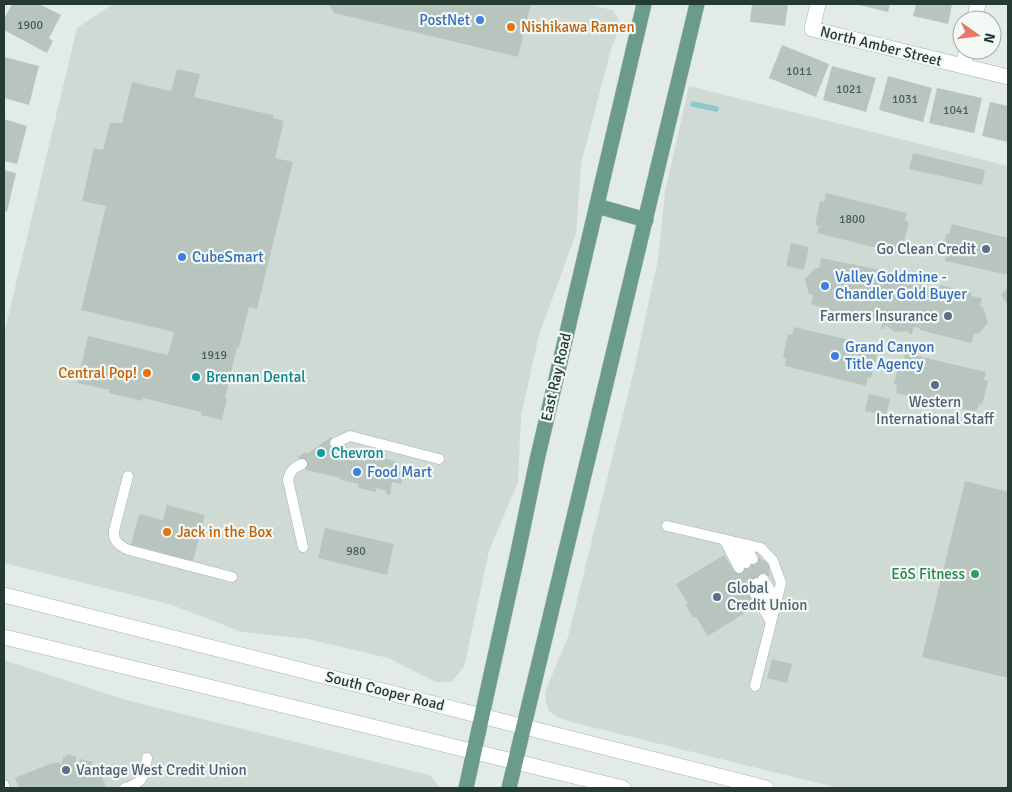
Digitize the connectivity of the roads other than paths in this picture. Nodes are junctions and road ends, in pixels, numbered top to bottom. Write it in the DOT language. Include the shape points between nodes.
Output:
graph roads {
  1 [pos="644,4"];
  2 [pos="697,4"];
  3 [pos="818,4"];
  4 [pos="964,60"];
  5 [pos="963,66"];
  6 [pos="1008,77"];
  7 [pos="597,206"];
  8 [pos="646,220"];
  9 [pos="336,443"];
  10 [pos="439,459"];
  11 [pos="302,464"];
  12 [pos="128,476"];
  13 [pos="667,526"];
  14 [pos="724,539"];
  15 [pos="740,543"];
  16 [pos="303,547"];
  17 [pos="232,577"];
  18 [pos="4,595"];
  19 [pos="775,606"];
  20 [pos="771,622"];
  21 [pos="4,637"];
  22 [pos="755,686"];
  23 [pos="483,715"];
  24 [pos="524,726"];
  25 [pos="474,752"];
  26 [pos="147,758"];
  27 [pos="516,761"];
  28 [pos="4,784"];
  29 [pos="6,788"];
  30 [pos="125,788"];
  31 [pos="466,788"];
  32 [pos="509,788"];
  33 [pos="623,788"];
  34 [pos="766,788"];
  1 -- 7 [label="main road, East Ray Road"];
  2 -- 8 [label="main road"];
  3 -- 5 [label="main road, North Amber Street" via="812,29"];
  4 -- 5 [label="main road"];
  5 -- 6 [label="main road, North Amber Street"];
  7 -- 8 [label="main road"];
  7 -- 23 [label="main road, East Ray Road" via="537,460"];
  8 -- 24 [label="main road"];
  9 -- 10 [label="lane" via="350,436"];
  11 -- 16 [label="lane" via="292,469 288,480"];
  12 -- 17 [label="lane" via="114,531 116,542 129,550"];
  13 -- 14 [label="lane"];
  14 -- 15 [label="lane"];
  14 -- 15 [label="lane" via="746,563"];
  15 -- 19 [label="lane" via="761,548 773,561 781,583"];
  18 -- 23 [label="main road, South Cooper Road"];
  19 -- 20 [label="lane"];
  19 -- 20 [label="lane" via="757,583"];
  20 -- 22 [label="lane"];
  21 -- 25 [label="main road"];
  23 -- 24 [label="main road, South Cooper Road"];
  23 -- 25 [label="main road, East Ray Road"];
  24 -- 27 [label="main road"];
  24 -- 34 [label="main road, South Cooper Road"];
  25 -- 27 [label="main road"];
  25 -- 31 [label="main road, East Ray Road"];
  26 -- 30 [label="lane" via="143,778"];
  27 -- 32 [label="main road"];
  27 -- 33 [label="main road"];
  28 -- 29 [label="lane"];
}
